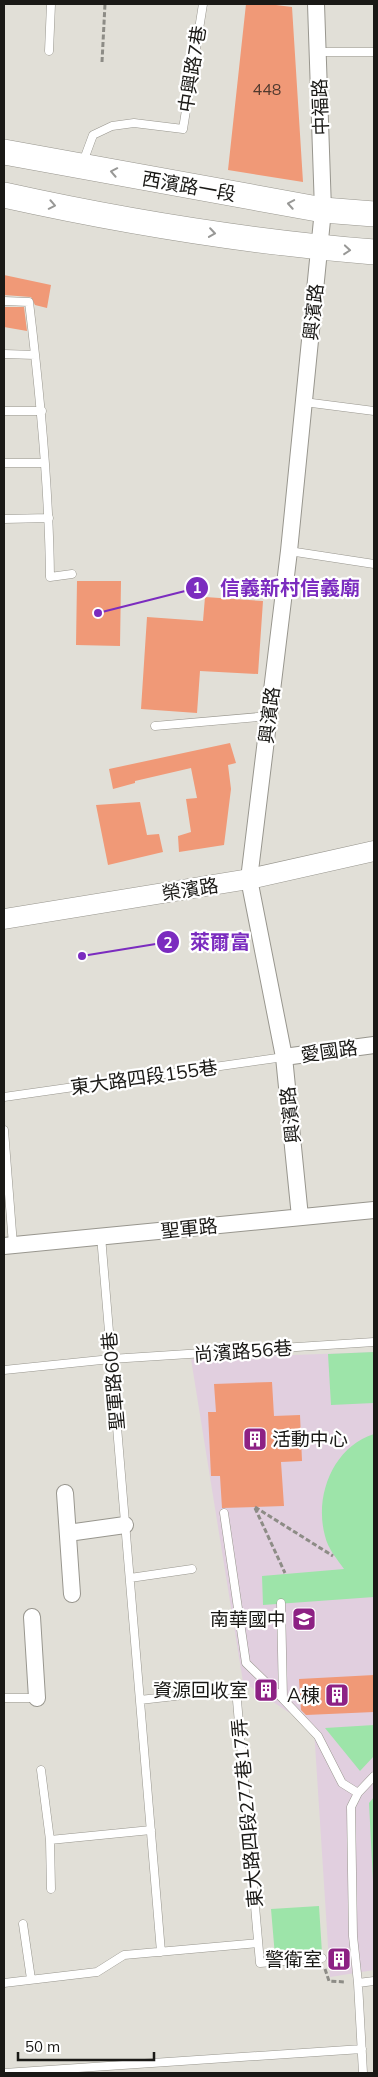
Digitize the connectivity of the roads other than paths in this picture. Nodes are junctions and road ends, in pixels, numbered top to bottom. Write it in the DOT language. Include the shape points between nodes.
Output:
graph roads {
  1 [pos="51,4"];
  2 [pos="203,4"];
  3 [pos="316,4"];
  4 [pos="49,51"];
  5 [pos="318,52"];
  6 [pos="374,52"];
  7 [pos="4,152"];
  8 [pos="82,166"];
  9 [pos="4,196"];
  10 [pos="323,210"];
  11 [pos="374,214"];
  12 [pos="319,248"];
  13 [pos="374,252"];
  14 [pos="4,301"];
  15 [pos="4,354"];
  16 [pos="35,355"];
  17 [pos="304,402"];
  18 [pos="4,411"];
  19 [pos="42,411"];
  20 [pos="374,411"];
  21 [pos="4,463"];
  22 [pos="44,463"];
  23 [pos="49,518"];
  24 [pos="4,519"];
  25 [pos="289,551"];
  26 [pos="374,564"];
  27 [pos="72,574"];
  28 [pos="269,716"];
  29 [pos="155,726"];
  30 [pos="374,850"];
  31 [pos="249,879"];
  32 [pos="4,919"];
  33 [pos="374,1045"];
  34 [pos="284,1057"];
  35 [pos="4,1097"];
  36 [pos="4,1130"];
  37 [pos="374,1210"];
  38 [pos="300,1217"];
  39 [pos="101,1236"];
  40 [pos="8,1245"];
  41 [pos="374,1342"];
  42 [pos="111,1359"];
  43 [pos="4,1370"];
  44 [pos="65,1493"];
  45 [pos="224,1513"];
  46 [pos="125,1525"];
  47 [pos="68,1533"];
  48 [pos="192,1569"];
  49 [pos="130,1578"];
  50 [pos="72,1594"];
  51 [pos="281,1603"];
  52 [pos="32,1617"];
  53 [pos="4,1698"];
  54 [pos="37,1698"];
  55 [pos="283,1698"];
  56 [pos="140,1700"];
  57 [pos="41,1770"];
  58 [pos="374,1776"];
  59 [pos="358,1793"];
  60 [pos="151,1830"];
  61 [pos="50,1840"];
  62 [pos="51,1889"];
  63 [pos="23,1924"];
  64 [pos="258,1943"];
  65 [pos="161,1952"];
  66 [pos="322,1958"];
  67 [pos="30,1980"];
  68 [pos="374,1981"];
  69 [pos="4,1983"];
  70 [pos="358,1984"];
  71 [pos="362,2049"];
  72 [pos="4,2073"];
  73 [pos="363,2073"];
  1 -- 4 [label="lane"];
  2 -- 8 [label="lane, 中興路7巷" via="183,129 134,124 112,126 93,134"];
  3 -- 5 [label="street, 中福路"];
  5 -- 6 [label="lane"];
  5 -- 10 [label="street, 中福路"];
  7 -- 8 [label="main road, 西濱路一段"];
  10 -- 8 [label="main road, 西濱路一段, one-way"];
  9 -- 12 [label="main road, one-way" via="163,226"];
  10 -- 11 [label="main road, 西濱路一段"];
  10 -- 12 [label="street, 興濱路"];
  12 -- 13 [label="main road, one-way"];
  12 -- 17 [label="street, 興濱路"];
  14 -- 16 [label="lane" via="29,302"];
  15 -- 16 [label="lane"];
  16 -- 19 [label="lane"];
  17 -- 20 [label="lane"];
  17 -- 25 [label="street, 興濱路"];
  18 -- 19 [label="lane"];
  19 -- 22 [label="lane"];
  21 -- 22 [label="lane"];
  22 -- 23 [label="lane"];
  23 -- 24 [label="lane"];
  23 -- 27 [label="lane" via="50,577"];
  25 -- 26 [label="lane"];
  25 -- 28 [label="street, 興濱路"];
  28 -- 29 [label="lane"];
  28 -- 31 [label="street, 興濱路"];
  30 -- 31 [label="street, 榮濱路"];
  31 -- 32 [label="street, 榮濱路"];
  31 -- 34 [label="street, 興濱路"];
  33 -- 34 [label="street, 愛國路"];
  34 -- 35 [label="lane, 東大路四段155巷"];
  34 -- 38 [label="street, 興濱路"];
  36 -- 40 [label="lane"];
  37 -- 38 [label="street, 聖軍路"];
  38 -- 39 [label="street, 聖軍路"];
  39 -- 40 [label="street, 聖軍路"];
  39 -- 42 [label="lane, 聖軍路60巷"];
  41 -- 42 [label="lane, 尚濱路56巷"];
  42 -- 43 [label="lane, 尚濱路56巷"];
  42 -- 46 [label="lane, 聖軍路60巷"];
  44 -- 47 [label="street"];
  45 -- 55 [label="lane" via="246,1663"];
  46 -- 47 [label="street"];
  46 -- 49 [label="lane, 聖軍路60巷"];
  47 -- 50 [label="street"];
  48 -- 49 [label="lane"];
  49 -- 56 [label="lane, 聖軍路60巷"];
  51 -- 55 [label="lane"];
  52 -- 54 [label="street"];
  53 -- 54 [label="lane"];
  55 -- 59 [label="lane" via="318,1736 342,1783"];
  56 -- 60 [label="lane, 聖軍路60巷"];
  56 -- 64 [label="lane, 東大路四段277巷17弄" via="236,1689"];
  57 -- 61 [label="lane"];
  58 -- 59 [label="lane"];
  59 -- 70 [label="lane" via="351,1808 353,1936"];
  60 -- 61 [label="lane"];
  60 -- 65 [label="lane, 聖軍路60巷"];
  61 -- 62 [label="lane"];
  63 -- 67 [label="lane"];
  64 -- 65 [label="lane"];
  64 -- 66 [label="lane" via="260,1964"];
  65 -- 67 [label="lane" via="124,1955 96,1972"];
  67 -- 69 [label="lane"];
  68 -- 70 [label="lane"];
  70 -- 71 [label="lane"];
  71 -- 72 [label="lane"];
  71 -- 73 [label="lane"];
}
